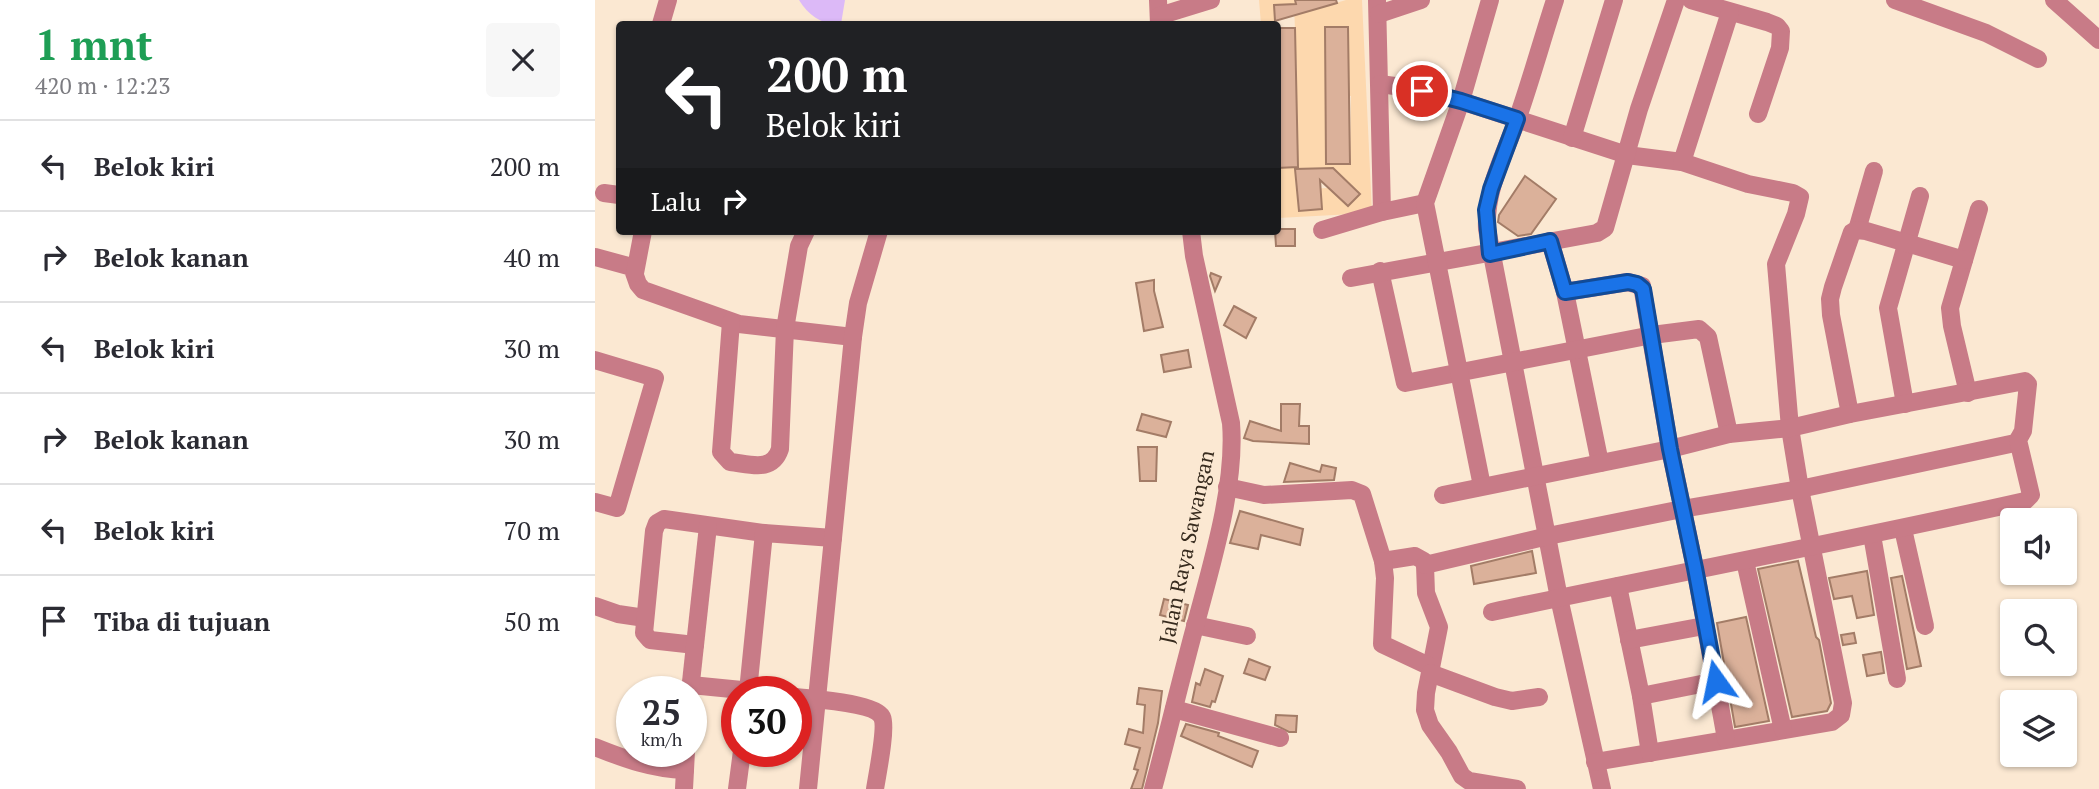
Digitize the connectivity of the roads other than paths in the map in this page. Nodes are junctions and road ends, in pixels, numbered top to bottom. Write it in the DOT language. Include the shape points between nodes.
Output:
graph roads {
  1 [pos="669,0"];
  2 [pos="1211,0"];
  3 [pos="1421,0"];
  4 [pos="1490,0"];
  5 [pos="1555,0"];
  6 [pos="1614,0"];
  7 [pos="1676,0"];
  8 [pos="1691,0"];
  9 [pos="1895,0"];
  10 [pos="2054,0"];
  11 [pos="1710,3"];
  12 [pos="1378,7"];
  13 [pos="1730,12"];
  14 [pos="1159,14"];
  15 [pos="662,21"];
  16 [pos="2099,40"];
  17 [pos="2038,59"];
  18 [pos="1380,84"];
  19 [pos="1461,101"];
  20 [pos="1758,114"];
  21 [pos="1517,119"];
  22 [pos="1572,138"];
  23 [pos="1627,155"];
  24 [pos="1682,162"];
  25 [pos="1874,171"];
  26 [pos="1920,196"];
  27 [pos="1426,204"];
  28 [pos="1979,209"];
  29 [pos="1382,212"];
  30 [pos="1322,230"];
  31 [pos="1857,230"];
  32 [pos="642,235"];
  33 [pos="804,235"];
  34 [pos="878,235"];
  35 [pos="1191,235"];
  36 [pos="1550,241"];
  37 [pos="1907,243"];
  38 [pos="1490,254"];
  39 [pos="595,257"];
  40 [pos="1964,260"];
  41 [pos="1436,262"];
  42 [pos="1380,271"];
  43 [pos="635,274"];
  44 [pos="1351,278"];
  45 [pos="1565,292"];
  46 [pos="722,319"];
  47 [pos="785,329"];
  48 [pos="1652,335"];
  49 [pos="853,337"];
  50 [pos="1576,350"];
  51 [pos="595,360"];
  52 [pos="1515,363"];
  53 [pos="1460,374"];
  54 [pos="1968,393"];
  55 [pos="1905,404"];
  56 [pos="1850,414"];
  57 [pos="1790,428"];
  58 [pos="1729,434"];
  59 [pos="2018,440"];
  60 [pos="1670,449"];
  61 [pos="1600,463"];
  62 [pos="1534,475"];
  63 [pos="1482,486"];
  64 [pos="1227,487"];
  65 [pos="1800,489"];
  66 [pos="1443,495"];
  67 [pos="595,502"];
  68 [pos="1682,509"];
  69 [pos="708,526"];
  70 [pos="1903,529"];
  71 [pos="765,533"];
  72 [pos="1548,536"];
  73 [pos="1871,536"];
  74 [pos="833,538"];
  75 [pos="1812,547"];
  76 [pos="1383,561"];
  77 [pos="1745,561"];
  78 [pos="1425,565"];
  79 [pos="1695,568"];
  80 [pos="1618,586"];
  81 [pos="1559,598"];
  82 [pos="595,606"];
  83 [pos="1492,612"];
  84 [pos="645,618"];
  85 [pos="1195,625"];
  86 [pos="1704,626"];
  87 [pos="1925,626"];
  88 [pos="1247,636"];
  89 [pos="1629,640"];
  90 [pos="695,645"];
  91 [pos="1431,670"];
  92 [pos="691,676"];
  93 [pos="751,676"];
  94 [pos="1897,680"];
  95 [pos="1716,681"];
  96 [pos="1641,696"];
  97 [pos="1539,697"];
  98 [pos="812,698"];
  99 [pos="818,699"];
  100 [pos="1174,709"];
  101 [pos="1783,730"];
  102 [pos="1280,738"];
  103 [pos="1726,739"];
  104 [pos="595,747"];
  105 [pos="1650,753"];
  106 [pos="1595,762"];
  107 [pos="685,767"];
  108 [pos="740,767"];
  109 [pos="685,770"];
  110 [pos="684,789"];
  111 [pos="737,789"];
  112 [pos="808,789"];
  113 [pos="875,789"];
  114 [pos="1153,789"];
  115 [pos="1517,789"];
  116 [pos="1602,789"];
  1 -- 15 [label="street"];
  2 -- 14 [label="street"];
  3 -- 12 [label="street"];
  4 -- 19 [label="street"];
  5 -- 21 [label="street"];
  6 -- 22 [label="street"];
  7 -- 23 [label="street"];
  8 -- 11 [label="street"];
  9 -- 17 [label="street" via="1986,33"];
  10 -- 16 [label="street"];
  11 -- 13 [label="street"];
  12 -- 18 [label="street"];
  13 -- 20 [label="street" via="1767,22 1781,31 1780,48"];
  13 -- 24 [label="street"];
  18 -- 19 [label="street"];
  18 -- 29 [label="street"];
  19 -- 21 [label="street"];
  19 -- 27 [label="street"];
  21 -- 22 [label="street"];
  21 -- 38 [label="street" via="1486,210"];
  22 -- 23 [label="street"];
  23 -- 24 [label="street"];
  23 -- 36 [label="street" via="1605,228"];
  24 -- 57 [label="street" via="1800,197 1776,264"];
  25 -- 31 [label="street"];
  26 -- 37 [label="street"];
  27 -- 29 [label="street"];
  27 -- 41 [label="street"];
  28 -- 40 [label="street"];
  29 -- 30 [label="street"];
  31 -- 37 [label="street"];
  31 -- 56 [label="street" via="1848,239 1831,299"];
  32 -- 43 [label="street"];
  33 -- 47 [label="street"];
  34 -- 49 [label="street"];
  35 -- 64 [label="street, Jalan Raya Sawangan" via="1231,423"];
  36 -- 38 [label="street"];
  36 -- 45 [label="street"];
  37 -- 40 [label="street"];
  37 -- 55 [label="street" via="1888,308"];
  38 -- 41 [label="street"];
  38 -- 52 [label="street"];
  39 -- 43 [label="street" via="623,263"];
  40 -- 54 [label="street" via="1950,317"];
  41 -- 42 [label="street"];
  41 -- 53 [label="street"];
  42 -- 44 [label="street"];
  42 -- 53 [label="street" via="1405,383"];
  43 -- 46 [label="street" via="643,290"];
  45 -- 48 [label="street" via="1637,284 1643,289"];
  45 -- 50 [label="street"];
  46 -- 47 [label="street"];
  46 -- 47 [label="street" via="721,452 730,462 768,465 777,457"];
  47 -- 49 [label="street"];
  48 -- 50 [label="street"];
  48 -- 58 [label="street" via="1694,328 1706,333"];
  48 -- 60 [label="street"];
  49 -- 74 [label="street"];
  50 -- 52 [label="street"];
  50 -- 61 [label="street"];
  51 -- 67 [label="street" via="655,378 617,508"];
  52 -- 53 [label="street"];
  52 -- 62 [label="street"];
  53 -- 63 [label="street"];
  54 -- 55 [label="street"];
  54 -- 59 [label="street" via="2025,381 2029,392"];
  55 -- 56 [label="street"];
  56 -- 57 [label="street"];
  57 -- 58 [label="street"];
  57 -- 65 [label="street"];
  58 -- 60 [label="street"];
  59 -- 65 [label="street"];
  59 -- 70 [label="street" via="2029,499"];
  60 -- 61 [label="street"];
  60 -- 68 [label="street"];
  61 -- 62 [label="street"];
  62 -- 63 [label="street"];
  62 -- 72 [label="street"];
  63 -- 66 [label="street"];
  64 -- 76 [label="street" via="1264,495 1352,490 1362,494"];
  64 -- 85 [label="street, Jalan Raya Sawangan"];
  65 -- 68 [label="street"];
  65 -- 75 [label="street"];
  68 -- 72 [label="street"];
  68 -- 79 [label="street"];
  69 -- 71 [label="street"];
  69 -- 84 [label="street" via="664,519 657,523"];
  69 -- 90 [label="street"];
  70 -- 73 [label="street"];
  70 -- 87 [label="street"];
  71 -- 74 [label="street"];
  71 -- 93 [label="street"];
  72 -- 78 [label="street"];
  72 -- 81 [label="street"];
  73 -- 75 [label="street"];
  73 -- 94 [label="street"];
  74 -- 99 [label="street"];
  75 -- 77 [label="street"];
  75 -- 101 [label="street" via="1842,710 1832,722"];
  76 -- 78 [label="street" via="1415,556"];
  76 -- 91 [label="street" via="1383,645"];
  77 -- 79 [label="street"];
  77 -- 101 [label="street"];
  78 -- 91 [label="street" via="1426,593 1439,626"];
  79 -- 80 [label="street"];
  79 -- 86 [label="street"];
  80 -- 81 [label="street"];
  80 -- 89 [label="street"];
  81 -- 83 [label="street"];
  81 -- 106 [label="street"];
  82 -- 84 [label="street"];
  84 -- 90 [label="street" via="645,637 650,640"];
  85 -- 88 [label="street"];
  85 -- 100 [label="street, Jalan Raya Sawangan"];
  86 -- 89 [label="street"];
  86 -- 95 [label="street"];
  89 -- 96 [label="street"];
  90 -- 92 [label="street"];
  91 -- 97 [label="street" via="1495,697 1512,701"];
  91 -- 115 [label="street" via="1425,710 1462,776"];
  95 -- 96 [label="street"];
  95 -- 103 [label="street"];
  96 -- 105 [label="street"];
  98 -- 99 [label="street"];
  99 -- 112 [label="street"];
  99 -- 113 [label="street" via="863,707 881,716"];
  100 -- 102 [label="street"];
  100 -- 114 [label="street, Jalan Raya Sawangan"];
  101 -- 103 [label="street"];
  103 -- 105 [label="street"];
  104 -- 109 [label="street" via="643,765"];
  105 -- 106 [label="street"];
  106 -- 116 [label="street"];
  107 -- 109 [label="street"];
  108 -- 111 [label="street"];
  109 -- 110 [label="street"];
}
